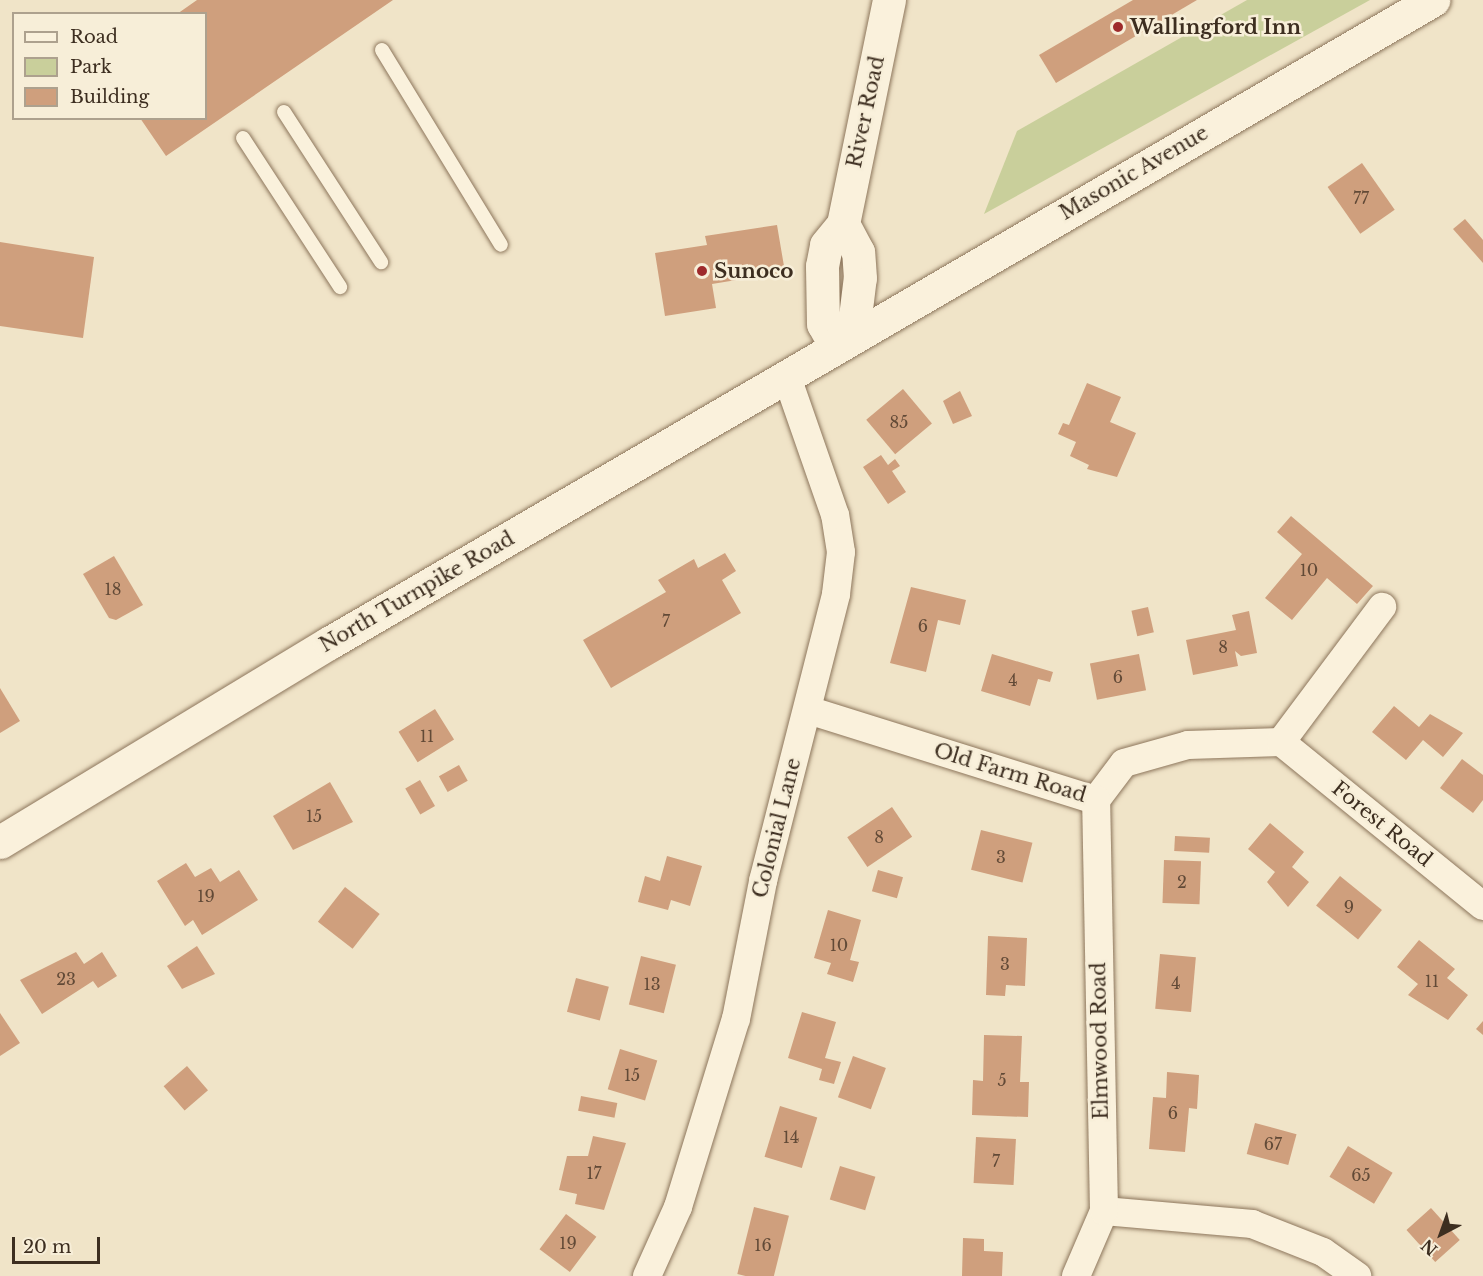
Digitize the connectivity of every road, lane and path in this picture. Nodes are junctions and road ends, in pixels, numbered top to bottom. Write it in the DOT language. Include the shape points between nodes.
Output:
graph roads {
  1 [pos="889,0"];
  2 [pos="1432,0"];
  3 [pos="382,50"];
  4 [pos="284,112"];
  5 [pos="243,138"];
  6 [pos="501,245"];
  7 [pos="381,262"];
  8 [pos="340,287"];
  9 [pos="836,347"];
  10 [pos="787,377"];
  11 [pos="1382,607"];
  12 [pos="808,710"];
  13 [pos="1281,742"];
  14 [pos="1096,800"];
  15 [pos="0,842"];
  16 [pos="1483,906"];
  17 [pos="1104,1211"];
  18 [pos="646,1276"];
  19 [pos="1076,1276"];
  20 [pos="1357,1276"];
  1 -- 9 [label="main road, River Road" via="843,224 826,245 820,300 823,324"];
  2 -- 9 [label="main road, Masonic Avenue"];
  3 -- 6 [label="lane"];
  4 -- 7 [label="lane"];
  5 -- 8 [label="lane"];
  9 -- 10 [label="main road, North Turnpike Road"];
  10 -- 12 [label="street, Colonial Lane" via="835,515 841,552 836,594"];
  10 -- 15 [label="main road, North Turnpike Road"];
  11 -- 13 [label="street"];
  12 -- 14 [label="street, Old Farm Road"];
  12 -- 18 [label="street, Colonial Lane" via="763,881 736,1019 678,1207"];
  13 -- 14 [label="street, Old Farm Road" via="1188,745 1124,763"];
  13 -- 16 [label="street, Forest Road"];
  14 -- 17 [label="street, Elmwood Road"];
  17 -- 19 [label="street, Elmwood Road"];
  17 -- 20 [label="street" via="1252,1224 1323,1252"];
}
